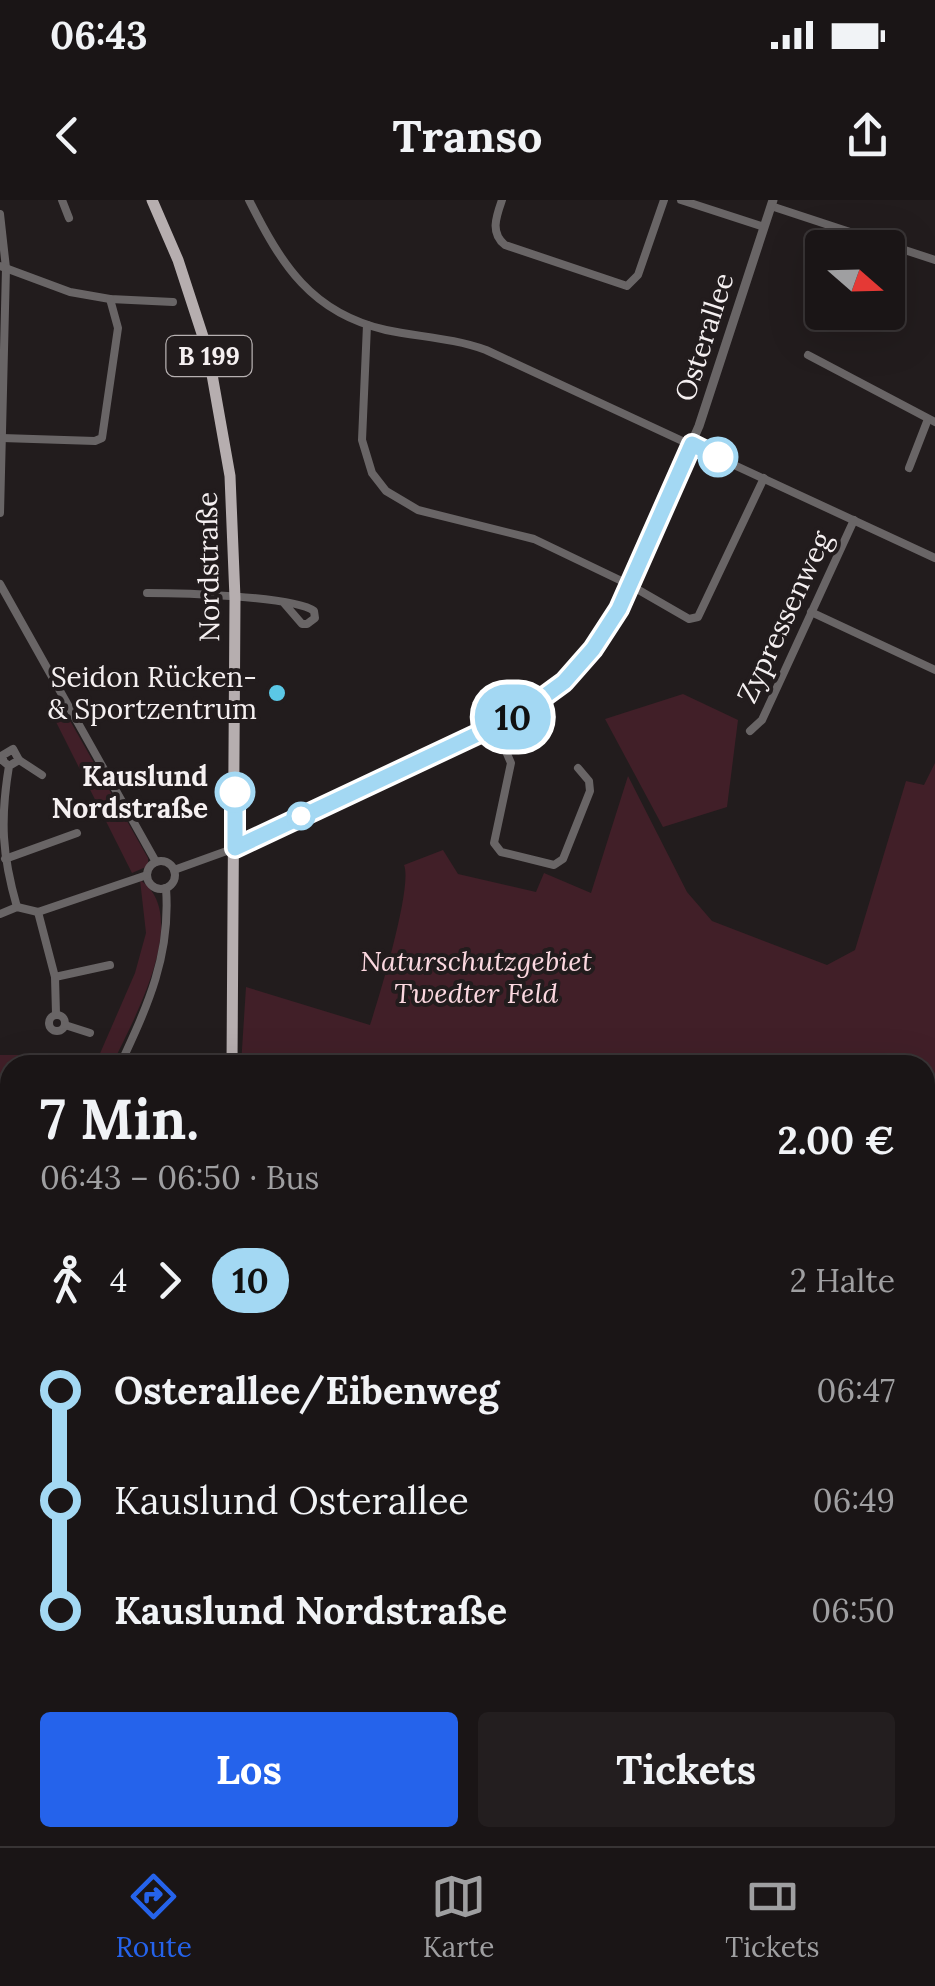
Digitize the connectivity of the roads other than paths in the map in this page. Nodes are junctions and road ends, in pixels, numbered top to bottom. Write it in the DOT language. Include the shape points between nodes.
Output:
graph roads {
  1 [pos="62,200"];
  2 [pos="152,200"];
  3 [pos="249,200"];
  4 [pos="502,200"];
  5 [pos="664,200"];
  6 [pos="681,200"];
  7 [pos="772,203"];
  8 [pos="0,214"];
  9 [pos="68,218"];
  10 [pos="764,227"];
  11 [pos="935,260"];
  12 [pos="3,267"];
  13 [pos="110,299"];
  14 [pos="173,302"];
  15 [pos="367,325"];
  16 [pos="808,355"];
  17 [pos="931,421"];
  18 [pos="1,443"];
  19 [pos="692,444"];
  20 [pos="909,468"];
  21 [pos="764,478"];
  22 [pos="0,513"];
  23 [pos="854,520"];
  24 [pos="935,558"];
  25 [pos="0,584"];
  26 [pos="630,585"];
  27 [pos="147,593"];
  28 [pos="235,598"];
  29 [pos="283,602"];
  30 [pos="811,612"];
  31 [pos="935,670"];
  32 [pos="495,726"];
  33 [pos="750,730"];
  34 [pos="19,760"];
  35 [pos="9,766"];
  36 [pos="578,768"];
  37 [pos="42,776"];
  38 [pos="78,833"];
  39 [pos="235,848"];
  40 [pos="5,859"];
  41 [pos="156,862"];
  42 [pos="174,870"];
  43 [pos="147,875"];
  44 [pos="166,888"];
  45 [pos="17,908"];
  46 [pos="38,912"];
  47 [pos="0,914"];
  48 [pos="110,965"];
  49 [pos="55,977"];
  50 [pos="56,1014"];
  51 [pos="64,1025"];
  52 [pos="90,1033"];
  53 [pos="124,1055"];
  54 [pos="232,1055"];
  1 -- 9 [label="street"];
  2 -- 28 [label="main road, Nordstraße / B 199" via="193,304 219,403"];
  3 -- 15 [label="street" via="295,278"];
  4 -- 5 [label="street" via="495,226 499,240 627,286 638,276"];
  6 -- 10 [label="street"];
  7 -- 10 [label="street, Osterallee"];
  7 -- 11 [label="street"];
  8 -- 12 [label="street"];
  10 -- 19 [label="street, Osterallee"];
  12 -- 13 [label="street"];
  12 -- 18 [label="street"];
  13 -- 14 [label="street"];
  13 -- 18 [label="street" via="118,328 102,438"];
  15 -- 19 [label="street" via="468,344"];
  15 -- 26 [label="street" via="362,440 372,473 386,490 418,510 534,539"];
  16 -- 17 [label="street"];
  17 -- 20 [label="street"];
  18 -- 22 [label="street"];
  19 -- 21 [label="street"];
  19 -- 26 [label="street, Osterallee"];
  21 -- 23 [label="street"];
  21 -- 26 [label="street" via="694,620"];
  23 -- 24 [label="street"];
  23 -- 30 [label="street, Zypressenweg"];
  25 -- 41 [label="street"];
  26 -- 32 [label="street, Osterallee" via="579,666 543,698"];
  27 -- 28 [label="street"];
  28 -- 29 [label="street"];
  28 -- 39 [label="main road, Nordstraße / B 199"];
  30 -- 31 [label="street"];
  30 -- 33 [label="street, Zypressenweg" via="762,720"];
  32 -- 36 [label="street" via="511,763 494,843 501,852 554,865 563,860 590,791"];
  32 -- 39 [label="street, Osterallee"];
  34 -- 35 [label="street"];
  34 -- 35 [label="street" via="8,749 2,755"];
  34 -- 37 [label="street"];
  35 -- 40 [label="street" via="1,826"];
  38 -- 40 [label="street"];
  39 -- 42 [label="street, Osterallee"];
  39 -- 54 [label="main road, Nordstraße / B 199"];
  40 -- 45 [label="street"];
  41 -- 42 [label="street"];
  41 -- 43 [label="street"];
  42 -- 44 [label="street"];
  43 -- 44 [label="street" via="152,886"];
  43 -- 46 [label="street"];
  44 -- 53 [label="street" via="165,949"];
  45 -- 46 [label="street"];
  45 -- 47 [label="street"];
  46 -- 49 [label="street"];
  48 -- 49 [label="street"];
  49 -- 50 [label="street"];
  50 -- 51 [label="street"];
  50 -- 51 [label="street" via="50,1027"];
  51 -- 52 [label="street"];
}
